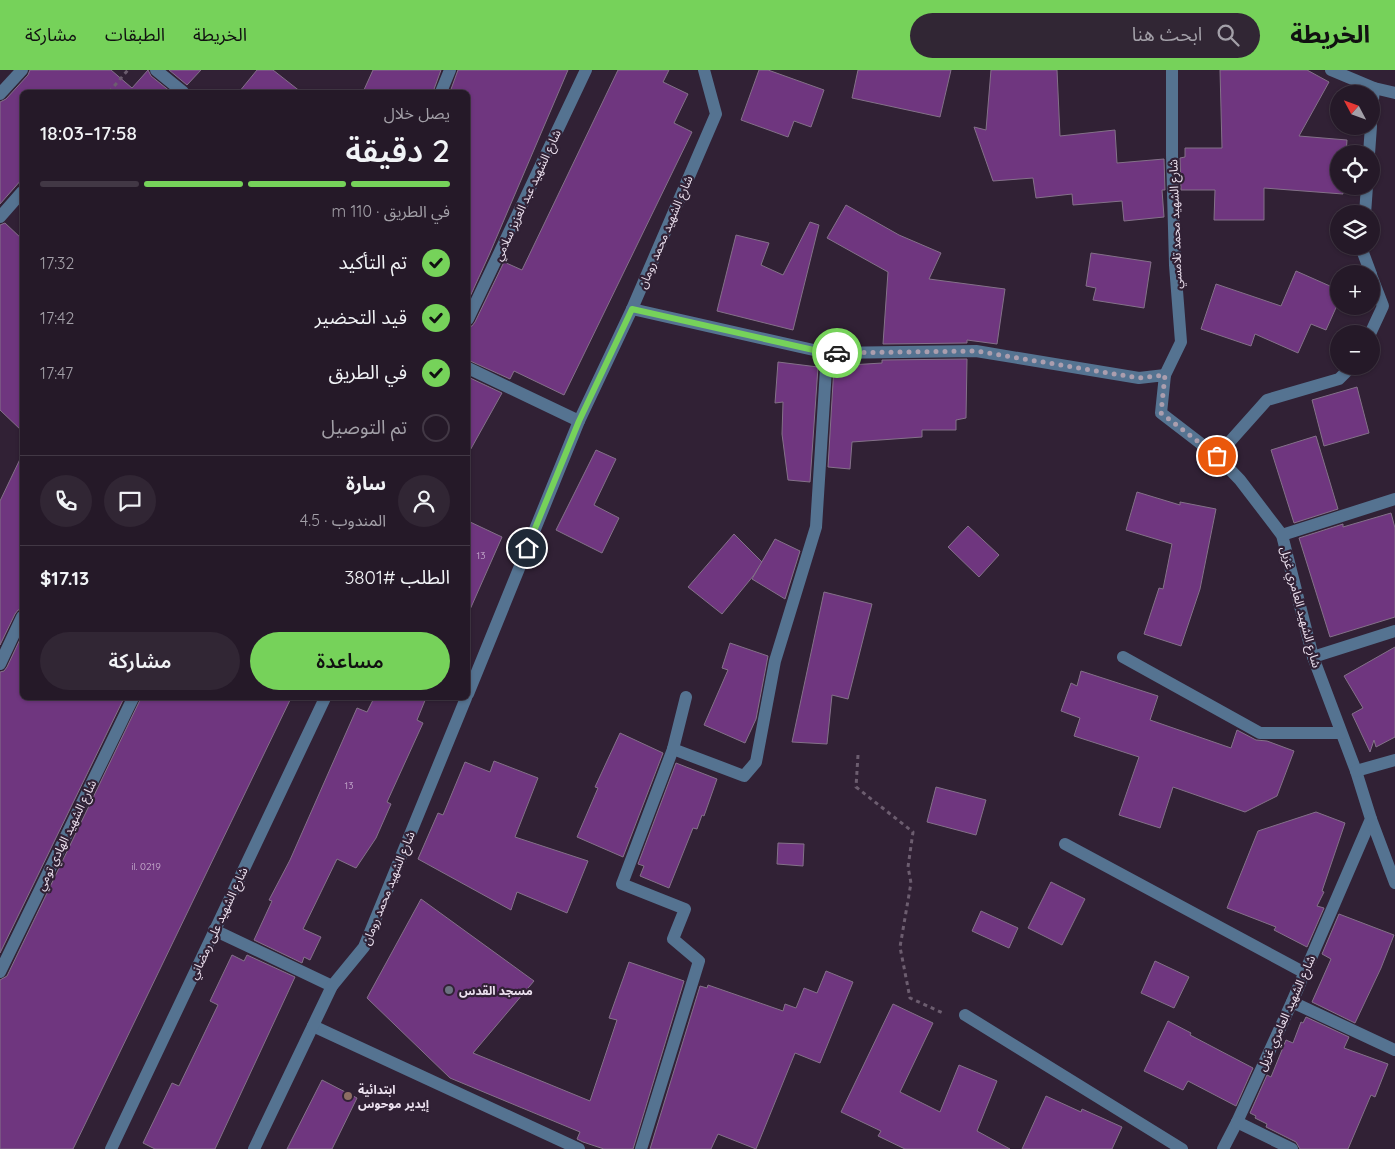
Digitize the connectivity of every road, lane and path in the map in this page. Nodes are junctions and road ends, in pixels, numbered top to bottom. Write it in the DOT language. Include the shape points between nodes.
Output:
graph roads {
  1 [pos="22,70"];
  2 [pos="128,70"];
  3 [pos="156,70"];
  4 [pos="450,70"];
  5 [pos="586,70"];
  6 [pos="704,70"];
  7 [pos="1172,70"];
  8 [pos="1331,70"];
  9 [pos="1367,85"];
  10 [pos="1380,89"];
  11 [pos="111,90"];
  12 [pos="180,90"];
  13 [pos="441,90"];
  14 [pos="1395,93"];
  15 [pos="0,94"];
  16 [pos="20,194"];
  17 [pos="0,217"];
  18 [pos="1380,296"];
  19 [pos="632,309"];
  20 [pos="1380,314"];
  21 [pos="470,315"];
  22 [pos="827,353"];
  23 [pos="470,369"];
  24 [pos="1165,375"];
  25 [pos="1343,375"];
  26 [pos="579,421"];
  27 [pos="1217,456"];
  28 [pos="1395,499"];
  29 [pos="1282,535"];
  30 [pos="20,621"];
  31 [pos="1395,631"];
  32 [pos="1313,657"];
  33 [pos="1123,658"];
  34 [pos="0,664"];
  35 [pos="470,689"];
  36 [pos="686,697"];
  37 [pos="132,700"];
  38 [pos="323,700"];
  39 [pos="465,700"];
  40 [pos="1341,733"];
  41 [pos="673,749"];
  42 [pos="858,755"];
  43 [pos="1395,760"];
  44 [pos="1356,771"];
  45 [pos="1370,819"];
  46 [pos="1065,844"];
  47 [pos="1395,883"];
  48 [pos="214,930"];
  49 [pos="0,972"];
  50 [pos="1304,973"];
  51 [pos="332,986"];
  52 [pos="1292,1002"];
  53 [pos="965,1015"];
  54 [pos="313,1026"];
  55 [pos="1395,1050"];
  56 [pos="1237,1122"];
  57 [pos="111,1149"];
  58 [pos="254,1149"];
  59 [pos="580,1149"];
  60 [pos="641,1149"];
  61 [pos="1182,1149"];
  62 [pos="1223,1149"];
  63 [pos="1292,1149"];
  1 -- 15 [label="street"];
  2 -- 11 [label="path"];
  3 -- 12 [label="street"];
  4 -- 13 [label="street"];
  5 -- 21 [label="street, شارع الشهيد عبد العزيز سلامي"];
  6 -- 19 [label="street, شارع الشهيد محمد رومان" via="716,114"];
  7 -- 24 [label="street, شارع الشهيد محمد تلامسي" via="1175,265 1180,342"];
  8 -- 9 [label="street"];
  10 -- 14 [label="street"];
  16 -- 17 [label="street"];
  18 -- 20 [label="street" via="1384,306"];
  19 -- 22 [label="street"];
  19 -- 26 [label="street, شارع الشهيد محمد رومان"];
  22 -- 24 [label="street" via="976,351 1139,378"];
  22 -- 41 [label="street" via="816,527 775,661 756,762 744,776"];
  23 -- 26 [label="street"];
  24 -- 27 [label="street, شارع الشهيد العامري غزيل" via="1161,413"];
  25 -- 27 [label="street" via="1339,379 1267,400"];
  26 -- 35 [label="street, شارع الشهيد محمد رومان"];
  27 -- 29 [label="street, شارع الشهيد العامري غزيل" via="1240,480"];
  28 -- 29 [label="street"];
  29 -- 32 [label="street, شارع الشهيد العامري غزيل"];
  30 -- 34 [label="street"];
  31 -- 32 [label="street"];
  32 -- 40 [label="street, شارع الشهيد العامري غزيل"];
  33 -- 40 [label="street" via="1260,733"];
  36 -- 41 [label="street"];
  37 -- 49 [label="street, شارع الشهيد الهادي تومي"];
  38 -- 48 [label="street, شارع الشهيد على رمضاني"];
  39 -- 51 [label="street, شارع الشهيد محمد رومان" via="364,947"];
  40 -- 44 [label="street, شارع الشهيد العامري غزيل"];
  41 -- 60 [label="street" via="622,884 685,909 673,939 699,961"];
  42 -- 53 [label="path" via="856,788 913,832 908,867 911,883 900,947 910,998 945,1014"];
  43 -- 44 [label="street"];
  44 -- 45 [label="street, شارع الشهيد العامري غزيل"];
  45 -- 47 [label="street"];
  45 -- 50 [label="street, شارع الشهيد العامري غزيل"];
  46 -- 50 [label="street"];
  48 -- 51 [label="street"];
  48 -- 57 [label="street, شارع الشهيد على رمضاني"];
  50 -- 52 [label="street, شارع الشهيد العامري غزيل"];
  51 -- 54 [label="street, شارع الشهيد محمد رومان"];
  52 -- 55 [label="street"];
  52 -- 56 [label="street, شارع الشهيد العامري غزيل"];
  53 -- 61 [label="street"];
  54 -- 58 [label="street, شارع الشهيد محمد رومان"];
  54 -- 59 [label="street"];
  56 -- 62 [label="street, شارع الشهيد العامري غزيل"];
  56 -- 63 [label="street"];
}
